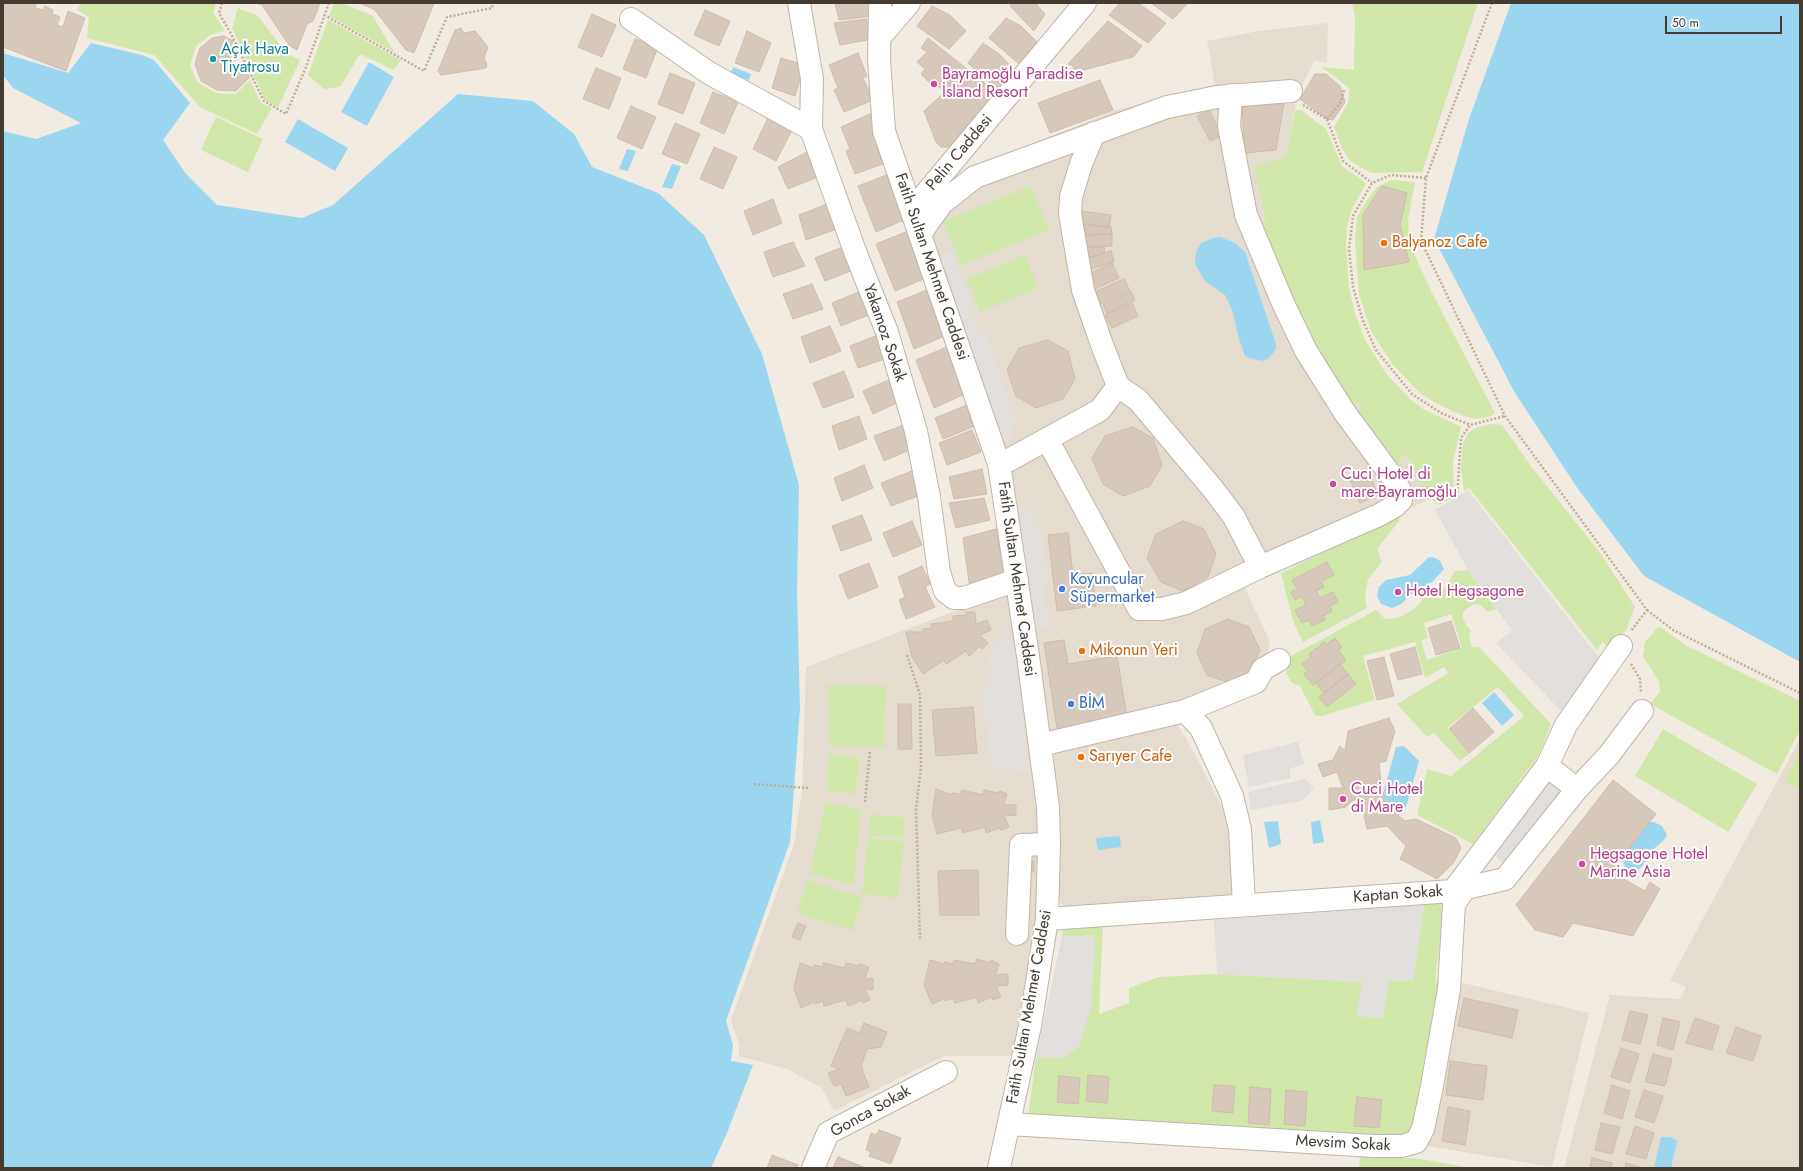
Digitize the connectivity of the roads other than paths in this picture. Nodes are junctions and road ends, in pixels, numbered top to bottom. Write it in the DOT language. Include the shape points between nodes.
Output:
graph roads {
  1 [pos="799,3"];
  2 [pos="880,3"];
  3 [pos="909,3"];
  4 [pos="1085,3"];
  5 [pos="631,19"];
  6 [pos="880,37"];
  7 [pos="1231,95"];
  8 [pos="1296,97"];
  9 [pos="811,129"];
  10 [pos="1094,133"];
  11 [pos="912,210"];
  12 [pos="920,234"];
  13 [pos="1118,386"];
  14 [pos="1047,439"];
  15 [pos="999,464"];
  16 [pos="1260,567"];
  17 [pos="1017,580"];
  18 [pos="1621,646"];
  19 [pos="1279,660"];
  20 [pos="1186,711"];
  21 [pos="1642,711"];
  22 [pos="1040,745"];
  23 [pos="1547,766"];
  24 [pos="1577,789"];
  25 [pos="1049,844"];
  26 [pos="1459,890"];
  27 [pos="1244,906"];
  28 [pos="1047,919"];
  29 [pos="1017,934"];
  30 [pos="946,1072"];
  31 [pos="1009,1124"];
  32 [pos="813,1168"];
  33 [pos="999,1168"];
  1 -- 9 [label="street, Yakamoz Sokak" via="812,79"];
  2 -- 6 [label="street, Fatih Sultan Mehmet Caddesi"];
  3 -- 6 [label="street"];
  4 -- 11 [label="street, Pelin Caddesi"];
  5 -- 9 [label="street" via="709,73"];
  6 -- 11 [label="street, Fatih Sultan Mehmet Caddesi" via="880,86 884,131"];
  7 -- 8 [label="street"];
  7 -- 10 [label="street" via="1167,107"];
  7 -- 16 [label="street" via="1229,126 1246,215 1306,351 1345,413 1396,482 1401,500 1379,515"];
  9 -- 17 [label="street, Yakamoz Sokak" via="887,332 916,431 929,497 939,572 945,591 954,598 964,598"];
  10 -- 12 [label="street" via="975,177 942,203"];
  10 -- 13 [label="street" via="1081,164 1070,214 1083,290"];
  11 -- 12 [label="street, Fatih Sultan Mehmet Caddesi"];
  12 -- 15 [label="street, Fatih Sultan Mehmet Caddesi"];
  13 -- 14 [label="street" via="1100,410"];
  13 -- 16 [label="street" via="1138,400 1213,489 1234,517"];
  14 -- 15 [label="street"];
  14 -- 16 [label="street" via="1139,609 1162,609 1186,603"];
  15 -- 17 [label="street, Fatih Sultan Mehmet Caddesi"];
  17 -- 22 [label="street, Fatih Sultan Mehmet Caddesi"];
  18 -- 23 [label="street, Kaptan Sokak" via="1566,725"];
  19 -- 20 [label="street" via="1263,669 1256,682"];
  20 -- 22 [label="street"];
  20 -- 27 [label="street" via="1201,728 1232,796 1240,829"];
  21 -- 24 [label="street" via="1609,755"];
  22 -- 25 [label="street, Fatih Sultan Mehmet Caddesi" via="1048,807"];
  23 -- 24 [label="street"];
  23 -- 26 [label="street, Kaptan Sokak"];
  24 -- 26 [label="street" via="1505,879"];
  25 -- 28 [label="street, Fatih Sultan Mehmet Caddesi"];
  25 -- 29 [label="street" via="1022,845"];
  26 -- 27 [label="street, Kaptan Sokak"];
  26 -- 31 [label="street, Mevsim Sokak" via="1454,904 1449,989 1432,1086 1422,1129 1416,1142 1402,1146 1374,1146"];
  27 -- 28 [label="street, Kaptan Sokak"];
  28 -- 31 [label="street, Fatih Sultan Mehmet Caddesi" via="1030,1026"];
  30 -- 32 [label="street, Gonca Sokak" via="828,1133"];
  31 -- 33 [label="street, Fatih Sultan Mehmet Caddesi"];
}
